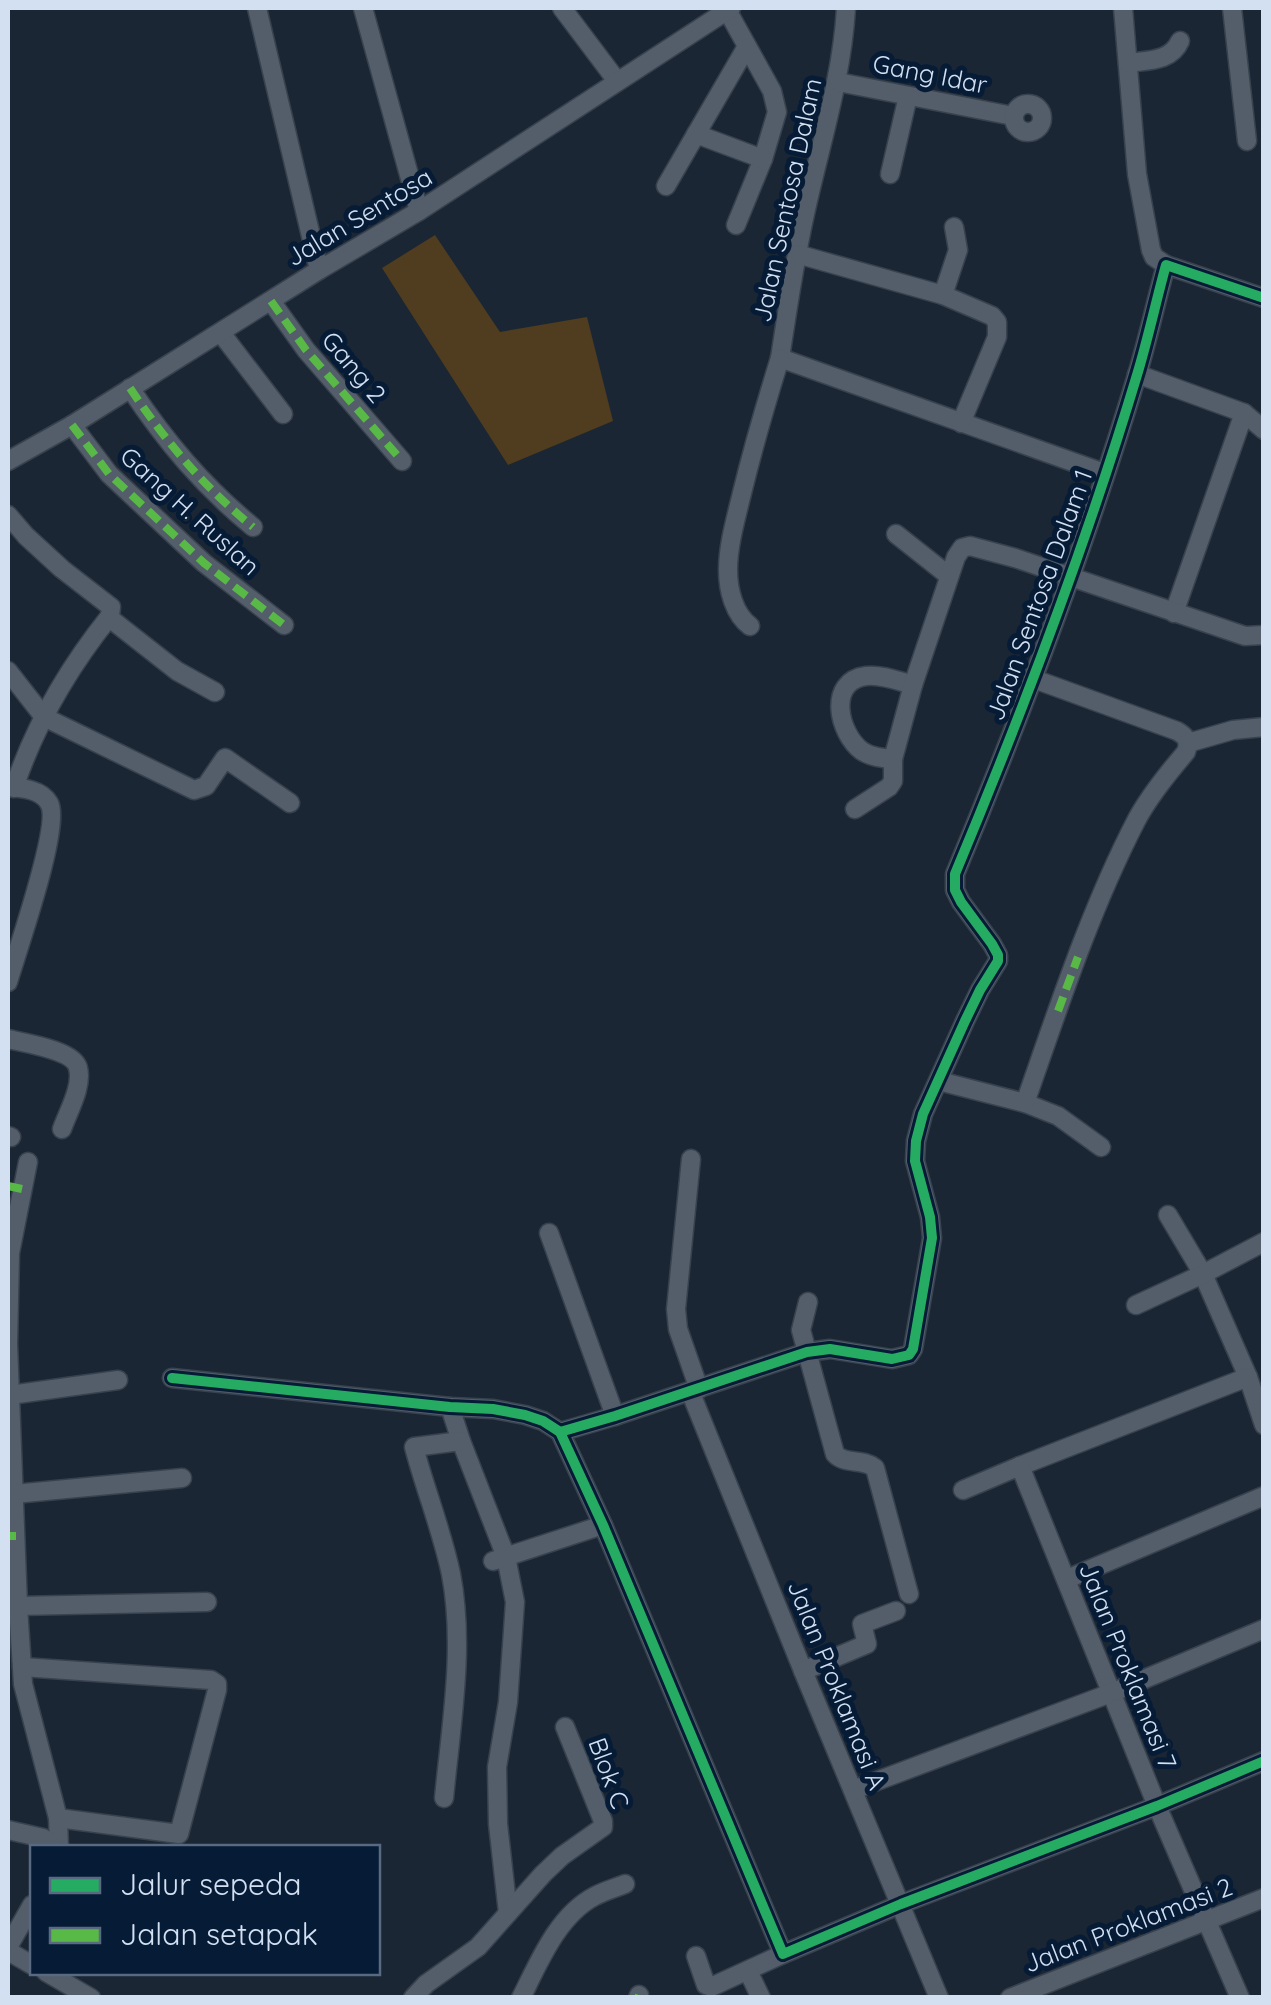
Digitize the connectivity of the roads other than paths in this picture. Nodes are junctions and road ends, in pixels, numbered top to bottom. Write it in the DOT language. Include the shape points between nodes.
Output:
graph roads {
  1 [pos="257,8"];
  2 [pos="363,8"];
  3 [pos="562,8"];
  4 [pos="846,8"];
  5 [pos="1123,8"];
  6 [pos="1232,8"];
  7 [pos="729,9"];
  8 [pos="1180,41"];
  9 [pos="746,48"];
  10 [pos="1128,63"];
  11 [pos="617,82"];
  12 [pos="838,82"];
  13 [pos="908,96"];
  14 [pos="1013,116"];
  15 [pos="696,134"];
  16 [pos="1247,141"];
  17 [pos="763,159"];
  18 [pos="890,174"];
  19 [pos="666,186"];
  20 [pos="419,211"];
  21 [pos="736,225"];
  22 [pos="954,227"];
  23 [pos="797,254"];
  24 [pos="1166,265"];
  25 [pos="320,270"];
  26 [pos="943,295"];
  27 [pos="1264,298"];
  28 [pos="271,301"];
  29 [pos="221,332"];
  30 [pos="780,358"];
  31 [pos="1137,374"];
  32 [pos="130,388"];
  33 [pos="1244,413"];
  34 [pos="283,414"];
  35 [pos="960,423"];
  36 [pos="72,425"];
  37 [pos="1264,430"];
  38 [pos="8,460"];
  39 [pos="402,462"];
  40 [pos="1104,473"];
  41 [pos="8,516"];
  42 [pos="253,527"];
  43 [pos="896,534"];
  44 [pos="949,576"];
  45 [pos="1070,577"];
  46 [pos="1174,613"];
  47 [pos="110,616"];
  48 [pos="284,625"];
  49 [pos="750,626"];
  50 [pos="1264,635"];
  51 [pos="8,671"];
  52 [pos="1034,679"];
  53 [pos="913,685"];
  54 [pos="215,692"];
  55 [pos="44,717"];
  56 [pos="1264,727"];
  57 [pos="1188,743"];
  58 [pos="893,759"];
  59 [pos="11,788"];
  60 [pos="290,804"];
  61 [pos="854,809"];
  62 [pos="8,982"];
  63 [pos="8,1039"];
  64 [pos="939,1081"];
  65 [pos="1025,1103"];
  66 [pos="62,1129"];
  67 [pos="1101,1147"];
  68 [pos="692,1159"];
  69 [pos="28,1162"];
  70 [pos="14,1187"];
  71 [pos="1168,1214"];
  72 [pos="549,1234"];
  73 [pos="1264,1242"];
  74 [pos="9,1253"];
  75 [pos="1203,1274"];
  76 [pos="808,1302"];
  77 [pos="1136,1305"];
  78 [pos="8,1344"];
  79 [pos="807,1352"];
  80 [pos="1248,1377"];
  81 [pos="172,1378"];
  82 [pos="118,1380"];
  83 [pos="695,1390"];
  84 [pos="10,1395"];
  85 [pos="450,1406"];
  86 [pos="615,1416"];
  87 [pos="1264,1425"];
  88 [pos="560,1432"];
  89 [pos="461,1441"];
  90 [pos="1018,1467"];
  91 [pos="182,1478"];
  92 [pos="963,1490"];
  93 [pos="14,1494"];
  94 [pos="1264,1496"];
  95 [pos="603,1525"];
  96 [pos="12,1536"];
  97 [pos="500,1559"];
  98 [pos="1066,1579"];
  99 [pos="908,1594"];
  100 [pos="207,1602"];
  101 [pos="18,1606"];
  102 [pos="896,1611"];
  103 [pos="1264,1629"];
  104 [pos="803,1670"];
  105 [pos="17,1678"];
  106 [pos="1111,1693"];
  107 [pos="566,1727"];
  108 [pos="1264,1761"];
  109 [pos="853,1790"];
  110 [pos="444,1798"];
  111 [pos="1157,1806"];
  112 [pos="58,1818"];
  113 [pos="8,1830"];
  114 [pos="52,1845"];
  115 [pos="57,1845"];
  116 [pos="625,1884"];
  117 [pos="1264,1898"];
  118 [pos="901,1904"];
  119 [pos="30,1909"];
  120 [pos="508,1913"];
  121 [pos="1206,1921"];
  122 [pos="8,1949"];
  123 [pos="783,1954"];
  124 [pos="696,1956"];
  125 [pos="30,1964"];
  126 [pos="748,1971"];
  127 [pos="51,1975"];
  128 [pos="90,1998"];
  129 [pos="413,1998"];
  130 [pos="521,1998"];
  131 [pos="761,1998"];
  132 [pos="939,1998"];
  133 [pos="1010,1998"];
  134 [pos="1240,1998"];
  1 -- 25 [label="street"];
  2 -- 20 [label="street"];
  3 -- 11 [label="street"];
  4 -- 12 [label="street, Jalan Sentosa Dalam"];
  5 -- 10 [label="street"];
  6 -- 16 [label="street"];
  7 -- 9 [label="street"];
  7 -- 11 [label="street, Jalan Sentosa"];
  8 -- 10 [label="street" via="1162,58"];
  9 -- 15 [label="street"];
  9 -- 17 [label="street" via="777,112"];
  10 -- 24 [label="street" via="1151,250"];
  11 -- 20 [label="street, Jalan Sentosa"];
  12 -- 13 [label="street, Gang Idar"];
  12 -- 23 [label="street, Jalan Sentosa Dalam"];
  13 -- 14 [label="street, Gang Idar"];
  13 -- 18 [label="street"];
  15 -- 17 [label="street"];
  15 -- 19 [label="street"];
  17 -- 21 [label="street"];
  20 -- 25 [label="street, Jalan Sentosa"];
  22 -- 26 [label="street" via="958,250"];
  23 -- 26 [label="street"];
  23 -- 30 [label="street, Jalan Sentosa Dalam"];
  24 -- 27 [label="street"];
  24 -- 31 [label="street, Jalan Sentosa Dalam 1"];
  25 -- 28 [label="street, Jalan Sentosa"];
  26 -- 35 [label="street" via="998,322 998,337"];
  28 -- 29 [label="street, Jalan Sentosa"];
  28 -- 39 [label="street, Gang 2"];
  29 -- 32 [label="street, Jalan Sentosa"];
  29 -- 34 [label="street"];
  30 -- 35 [label="street, Jalan Sentosa Dalam"];
  30 -- 49 [label="street" via="730,549 735,606"];
  31 -- 33 [label="street"];
  31 -- 40 [label="street, Jalan Sentosa Dalam 1"];
  32 -- 36 [label="street, Jalan Sentosa"];
  32 -- 42 [label="street" via="168,443"];
  33 -- 37 [label="street"];
  33 -- 46 [label="street"];
  35 -- 40 [label="street, Jalan Sentosa Dalam"];
  36 -- 38 [label="street, Jalan Sentosa"];
  36 -- 48 [label="street, Gang H. Ruslan" via="108,474 204,563"];
  40 -- 45 [label="street, Jalan Sentosa Dalam 1"];
  41 -- 47 [label="street" via="112,607"];
  43 -- 44 [label="street"];
  44 -- 45 [label="street" via="962,548 970,546"];
  44 -- 53 [label="street"];
  45 -- 46 [label="street"];
  45 -- 52 [label="street, Jalan Sentosa Dalam 1"];
  46 -- 50 [label="street" via="1245,636"];
  47 -- 54 [label="street" via="176,671"];
  47 -- 55 [label="street"];
  51 -- 55 [label="street"];
  52 -- 57 [label="street" via="1177,731"];
  52 -- 64 [label="street, Jalan Sentosa Dalam 1" via="955,874 955,890 998,961"];
  53 -- 58 [label="street"];
  53 -- 58 [label="street" via="855,678 840,701 840,719 862,751"];
  55 -- 59 [label="street"];
  55 -- 60 [label="street" via="194,790 206,786 225,758"];
  56 -- 57 [label="street"];
  57 -- 65 [label="street" via="1137,820 1104,892"];
  58 -- 61 [label="street" via="890,787"];
  59 -- 62 [label="street" via="45,798 53,819"];
  63 -- 66 [label="street" via="76,1062 77,1087"];
  64 -- 65 [label="street"];
  64 -- 79 [label="street" via="915,1151 932,1238 912,1349 892,1359"];
  65 -- 67 [label="street" via="1058,1116"];
  68 -- 83 [label="street, Jalan Proklamasi A" via="676,1310"];
  69 -- 70 [label="street"];
  70 -- 74 [label="street"];
  71 -- 75 [label="street"];
  72 -- 86 [label="street"];
  73 -- 75 [label="street"];
  74 -- 78 [label="street"];
  75 -- 77 [label="street"];
  75 -- 80 [label="street"];
  76 -- 79 [label="street" via="801,1330"];
  78 -- 84 [label="street"];
  79 -- 83 [label="street"];
  79 -- 99 [label="street" via="836,1456 875,1468"];
  80 -- 87 [label="street"];
  80 -- 90 [label="street"];
  81 -- 85 [label="street"];
  82 -- 84 [label="street"];
  83 -- 86 [label="street"];
  83 -- 104 [label="street, Jalan Proklamasi A"];
  84 -- 93 [label="street"];
  85 -- 88 [label="street" via="524,1415"];
  85 -- 89 [label="street"];
  86 -- 88 [label="street"];
  88 -- 95 [label="street"];
  89 -- 97 [label="street"];
  89 -- 110 [label="street" via="414,1447 451,1575 455,1620"];
  90 -- 92 [label="street"];
  90 -- 98 [label="street, Jalan Proklamasi 7"];
  91 -- 93 [label="street"];
  93 -- 96 [label="street"];
  94 -- 98 [label="street"];
  95 -- 97 [label="street"];
  95 -- 123 [label="street"];
  96 -- 101 [label="street"];
  97 -- 120 [label="street" via="514,1602 497,1767"];
  98 -- 106 [label="street, Jalan Proklamasi 7"];
  100 -- 101 [label="street"];
  101 -- 105 [label="street"];
  102 -- 104 [label="street" via="862,1624 867,1644"];
  103 -- 106 [label="street"];
  104 -- 109 [label="street, Jalan Proklamasi A"];
  105 -- 112 [label="street"];
  105 -- 112 [label="street" via="217,1684 179,1834"];
  106 -- 109 [label="street"];
  106 -- 111 [label="street, Jalan Proklamasi 7"];
  107 -- 120 [label="street, Blok C" via="603,1826 543,1874"];
  108 -- 111 [label="street"];
  109 -- 118 [label="street, Jalan Proklamasi A"];
  111 -- 118 [label="street"];
  111 -- 121 [label="street, Jalan Proklamasi 7"];
  112 -- 115 [label="street"];
  113 -- 114 [label="street"];
  116 -- 130 [label="street" via="578,1908"];
  117 -- 121 [label="street, Jalan Proklamasi 2"];
  118 -- 123 [label="street"];
  118 -- 132 [label="street, Jalan Proklamasi A"];
  119 -- 122 [label="street"];
  120 -- 129 [label="street" via="478,1947"];
  121 -- 133 [label="street, Jalan Proklamasi 2"];
  121 -- 134 [label="street, Jalan Proklamasi 7"];
  122 -- 125 [label="street"];
  123 -- 126 [label="street"];
  124 -- 126 [label="street" via="712,1987"];
  126 -- 131 [label="street"];
  127 -- 128 [label="street"];
}
